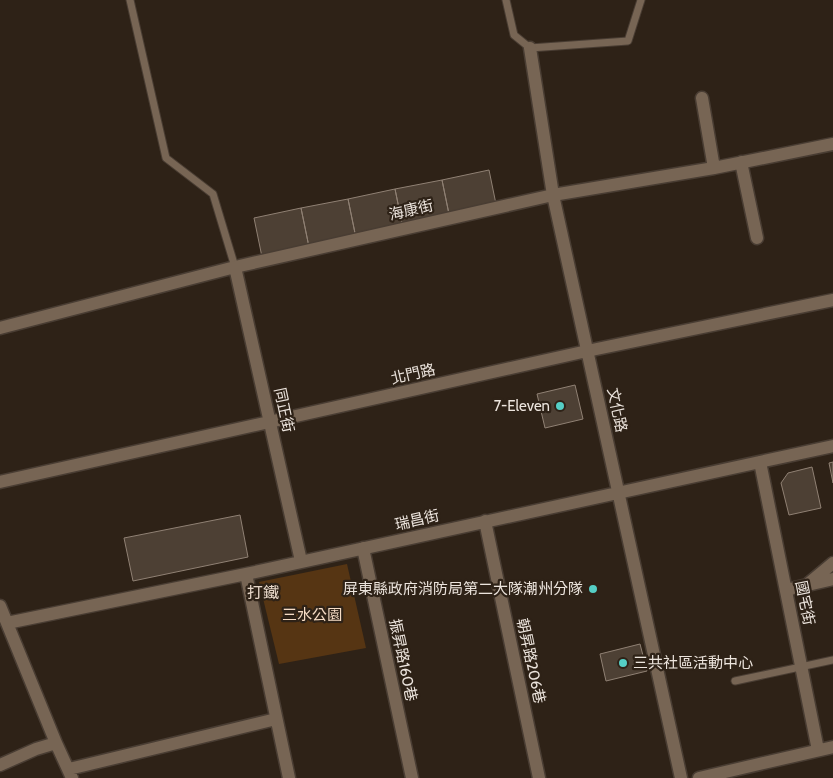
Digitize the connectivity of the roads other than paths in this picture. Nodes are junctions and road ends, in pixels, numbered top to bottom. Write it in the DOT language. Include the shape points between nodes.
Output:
graph roads {
  1 [pos="130,0"];
  2 [pos="506,0"];
  3 [pos="640,0"];
  4 [pos="530,48"];
  5 [pos="702,98"];
  6 [pos="833,144"];
  7 [pos="741,162"];
  8 [pos="714,168"];
  9 [pos="553,195"];
  10 [pos="757,238"];
  11 [pos="235,267"];
  12 [pos="833,300"];
  13 [pos="0,328"];
  14 [pos="587,351"];
  15 [pos="270,422"];
  16 [pos="833,446"];
  17 [pos="760,462"];
  18 [pos="0,482"];
  19 [pos="618,492"];
  20 [pos="485,521"];
  21 [pos="363,548"];
  22 [pos="301,561"];
  23 [pos="833,563"];
  24 [pos="246,574"];
  25 [pos="833,579"];
  26 [pos="807,585"];
  27 [pos="786,590"];
  28 [pos="0,606"];
  29 [pos="7,623"];
  30 [pos="833,660"];
  31 [pos="802,667"];
  32 [pos="735,681"];
  33 [pos="276,719"];
  34 [pos="56,743"];
  35 [pos="833,747"];
  36 [pos="818,750"];
  37 [pos="0,765"];
  38 [pos="70,774"];
  39 [pos="289,778"];
  40 [pos="412,778"];
  41 [pos="540,778"];
  42 [pos="681,778"];
  43 [pos="699,778"];
  1 -- 11 [label="lane" via="166,158 213,194"];
  2 -- 4 [label="lane" via="514,35"];
  3 -- 4 [label="lane" via="628,41"];
  4 -- 9 [label="street, 文化路"];
  5 -- 8 [label="street"];
  6 -- 7 [label="street, 海康街"];
  7 -- 8 [label="street, 海康街"];
  7 -- 10 [label="street"];
  8 -- 9 [label="street, 海康街"];
  9 -- 11 [label="street, 海康街"];
  9 -- 14 [label="street, 文化路"];
  11 -- 13 [label="street, 海康街"];
  11 -- 15 [label="street, 同正街"];
  12 -- 14 [label="street, 北門路"];
  14 -- 15 [label="street, 北門路"];
  14 -- 19 [label="street, 文化路"];
  15 -- 18 [label="street, 北門路"];
  15 -- 22 [label="street, 同正街"];
  16 -- 17 [label="street, 瑞昌街"];
  17 -- 19 [label="street, 瑞昌街"];
  17 -- 27 [label="street, 國宅街"];
  19 -- 20 [label="street, 瑞昌街"];
  19 -- 42 [label="street, 文化路"];
  20 -- 21 [label="street, 瑞昌街"];
  20 -- 41 [label="street, 朝昇路206巷"];
  21 -- 22 [label="street, 瑞昌街"];
  21 -- 40 [label="street, 振昇路160巷"];
  22 -- 24 [label="street, 瑞昌街"];
  23 -- 26 [label="street"];
  24 -- 29 [label="street, 瑞昌街"];
  24 -- 33 [label="street"];
  25 -- 26 [label="street"];
  26 -- 27 [label="street"];
  27 -- 31 [label="street, 國宅街"];
  28 -- 29 [label="street"];
  29 -- 34 [label="street"];
  30 -- 31 [label="lane"];
  31 -- 32 [label="lane"];
  31 -- 36 [label="street, 國宅街"];
  33 -- 38 [label="street"];
  33 -- 39 [label="street"];
  34 -- 37 [label="street"];
  34 -- 38 [label="street"];
  35 -- 36 [label="street"];
  36 -- 43 [label="street"];
}
